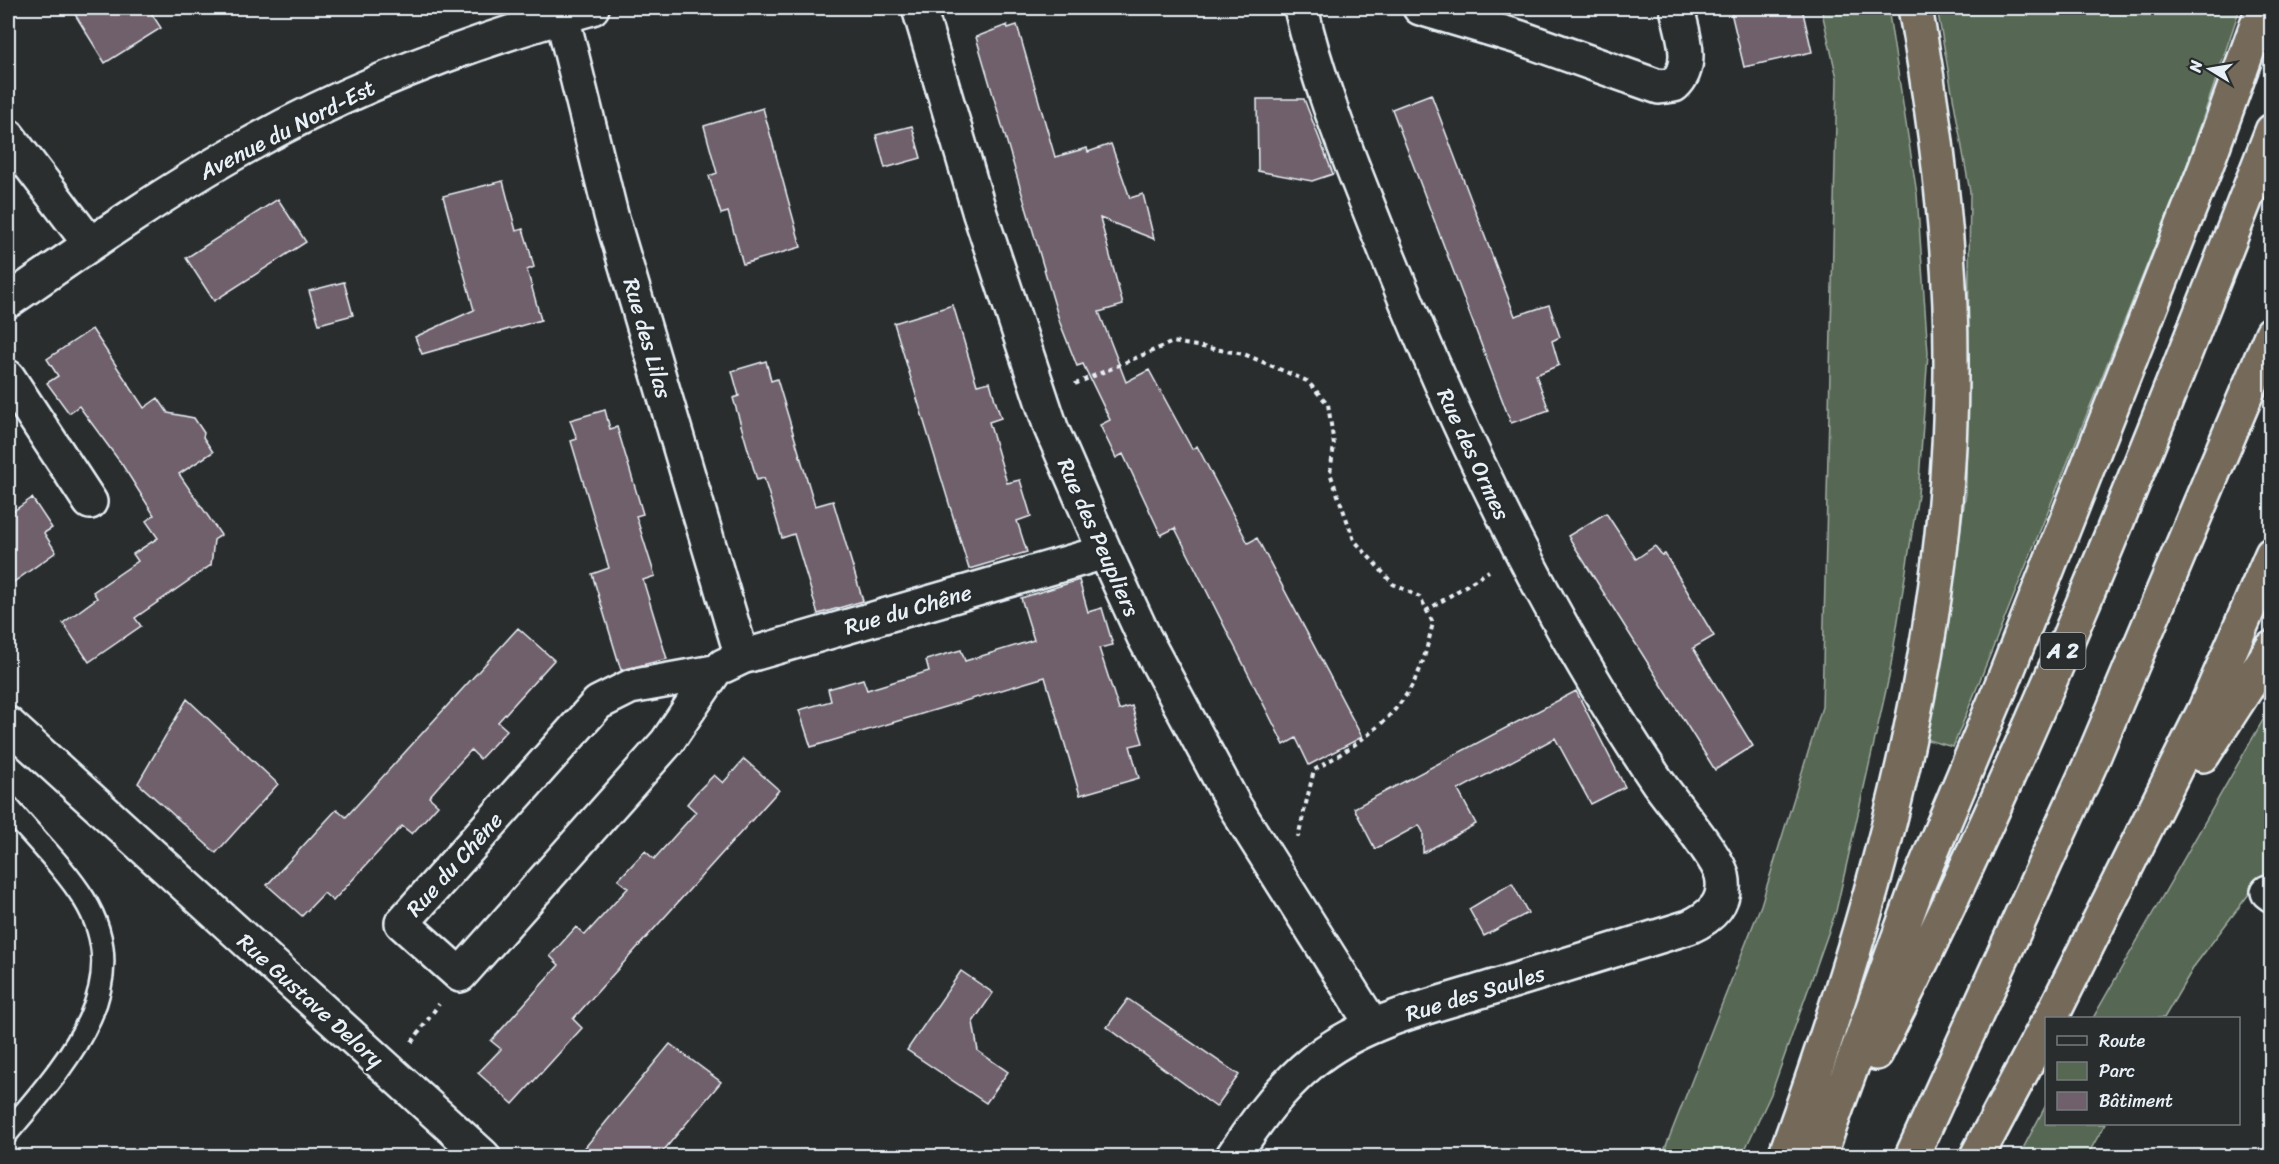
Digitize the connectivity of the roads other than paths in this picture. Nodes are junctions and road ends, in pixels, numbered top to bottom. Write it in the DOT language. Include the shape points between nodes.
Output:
graph roads {
  1 [pos="919,8"];
  2 [pos="1301,8"];
  3 [pos="1420,8"];
  4 [pos="1677,8"];
  5 [pos="1915,8"];
  6 [pos="2263,8"];
  7 [pos="577,12"];
  8 [pos="2271,131"];
  9 [pos="8,136"];
  10 [pos="90,244"];
  11 [pos="8,301"];
  12 [pos="2271,333"];
  13 [pos="8,377"];
  14 [pos="90,502"];
  15 [pos="1105,552"];
  16 [pos="2271,554"];
  17 [pos="2271,648"];
  18 [pos="728,664"];
  19 [pos="8,724"];
  20 [pos="8,807"];
  21 [pos="1718,866"];
  22 [pos="2088,947"];
  23 [pos="2052,1017"];
  24 [pos="1373,1026"];
  25 [pos="2045,1028"];
  26 [pos="8,1132"];
  27 [pos="483,1156"];
  28 [pos="1233,1156"];
  29 [pos="1785,1156"];
  30 [pos="1819,1156"];
  31 [pos="1824,1156"];
  32 [pos="1912,1156"];
  33 [pos="1977,1156"];
  1 -- 15 [label="street, Rue des Peupliers" via="980,214 1051,428"];
  2 -- 21 [label="street, Rue des Ormes" via="1330,112 1407,305 1484,480 1565,632 1634,746"];
  3 -- 4 [label="street" via="1518,37 1659,87 1674,85 1686,64"];
  5 -- 29 [label="highway" via="1934,119 1948,256 1951,403 1943,532 1920,678 1883,848 1843,994"];
  6 -- 30 [label="highway" via="2201,180 1996,699 1917,887"];
  7 -- 10 [label="street, Avenue du Nord-Est" via="432,59 282,128 188,181"];
  7 -- 18 [label="street, Rue des Lilas" via="614,224"];
  8 -- 31 [label="highway, A 2" via="2131,487 2010,773 1908,990"];
  9 -- 10 [label="street"];
  10 -- 11 [label="street, Avenue du Nord-Est"];
  12 -- 32 [label="highway" via="2093,758"];
  13 -- 14 [label="street"];
  15 -- 18 [label="street, Rue du Chêne"];
  15 -- 24 [label="street, Rue des Peupliers" via="1144,637 1251,835"];
  16 -- 22 [label="highway" via="2205,709"];
  17 -- 22 [label="highway"];
  18 -- 18 [label="street, Rue du Chêne" via="630,687 598,703 402,923 460,975 667,742"];
  19 -- 27 [label="street, Rue Gustave Delory"];
  20 -- 26 [label="lane" via="83,898 99,931 103,952 99,987 85,1031 57,1074"];
  21 -- 24 [label="street, Rue des Saules" via="1722,875 1721,895 1706,920"];
  22 -- 23 [label="highway"];
  24 -- 28 [label="street, Rue des Saules" via="1326,1052 1294,1078 1274,1098"];
  25 -- 33 [label="highway"];
}
